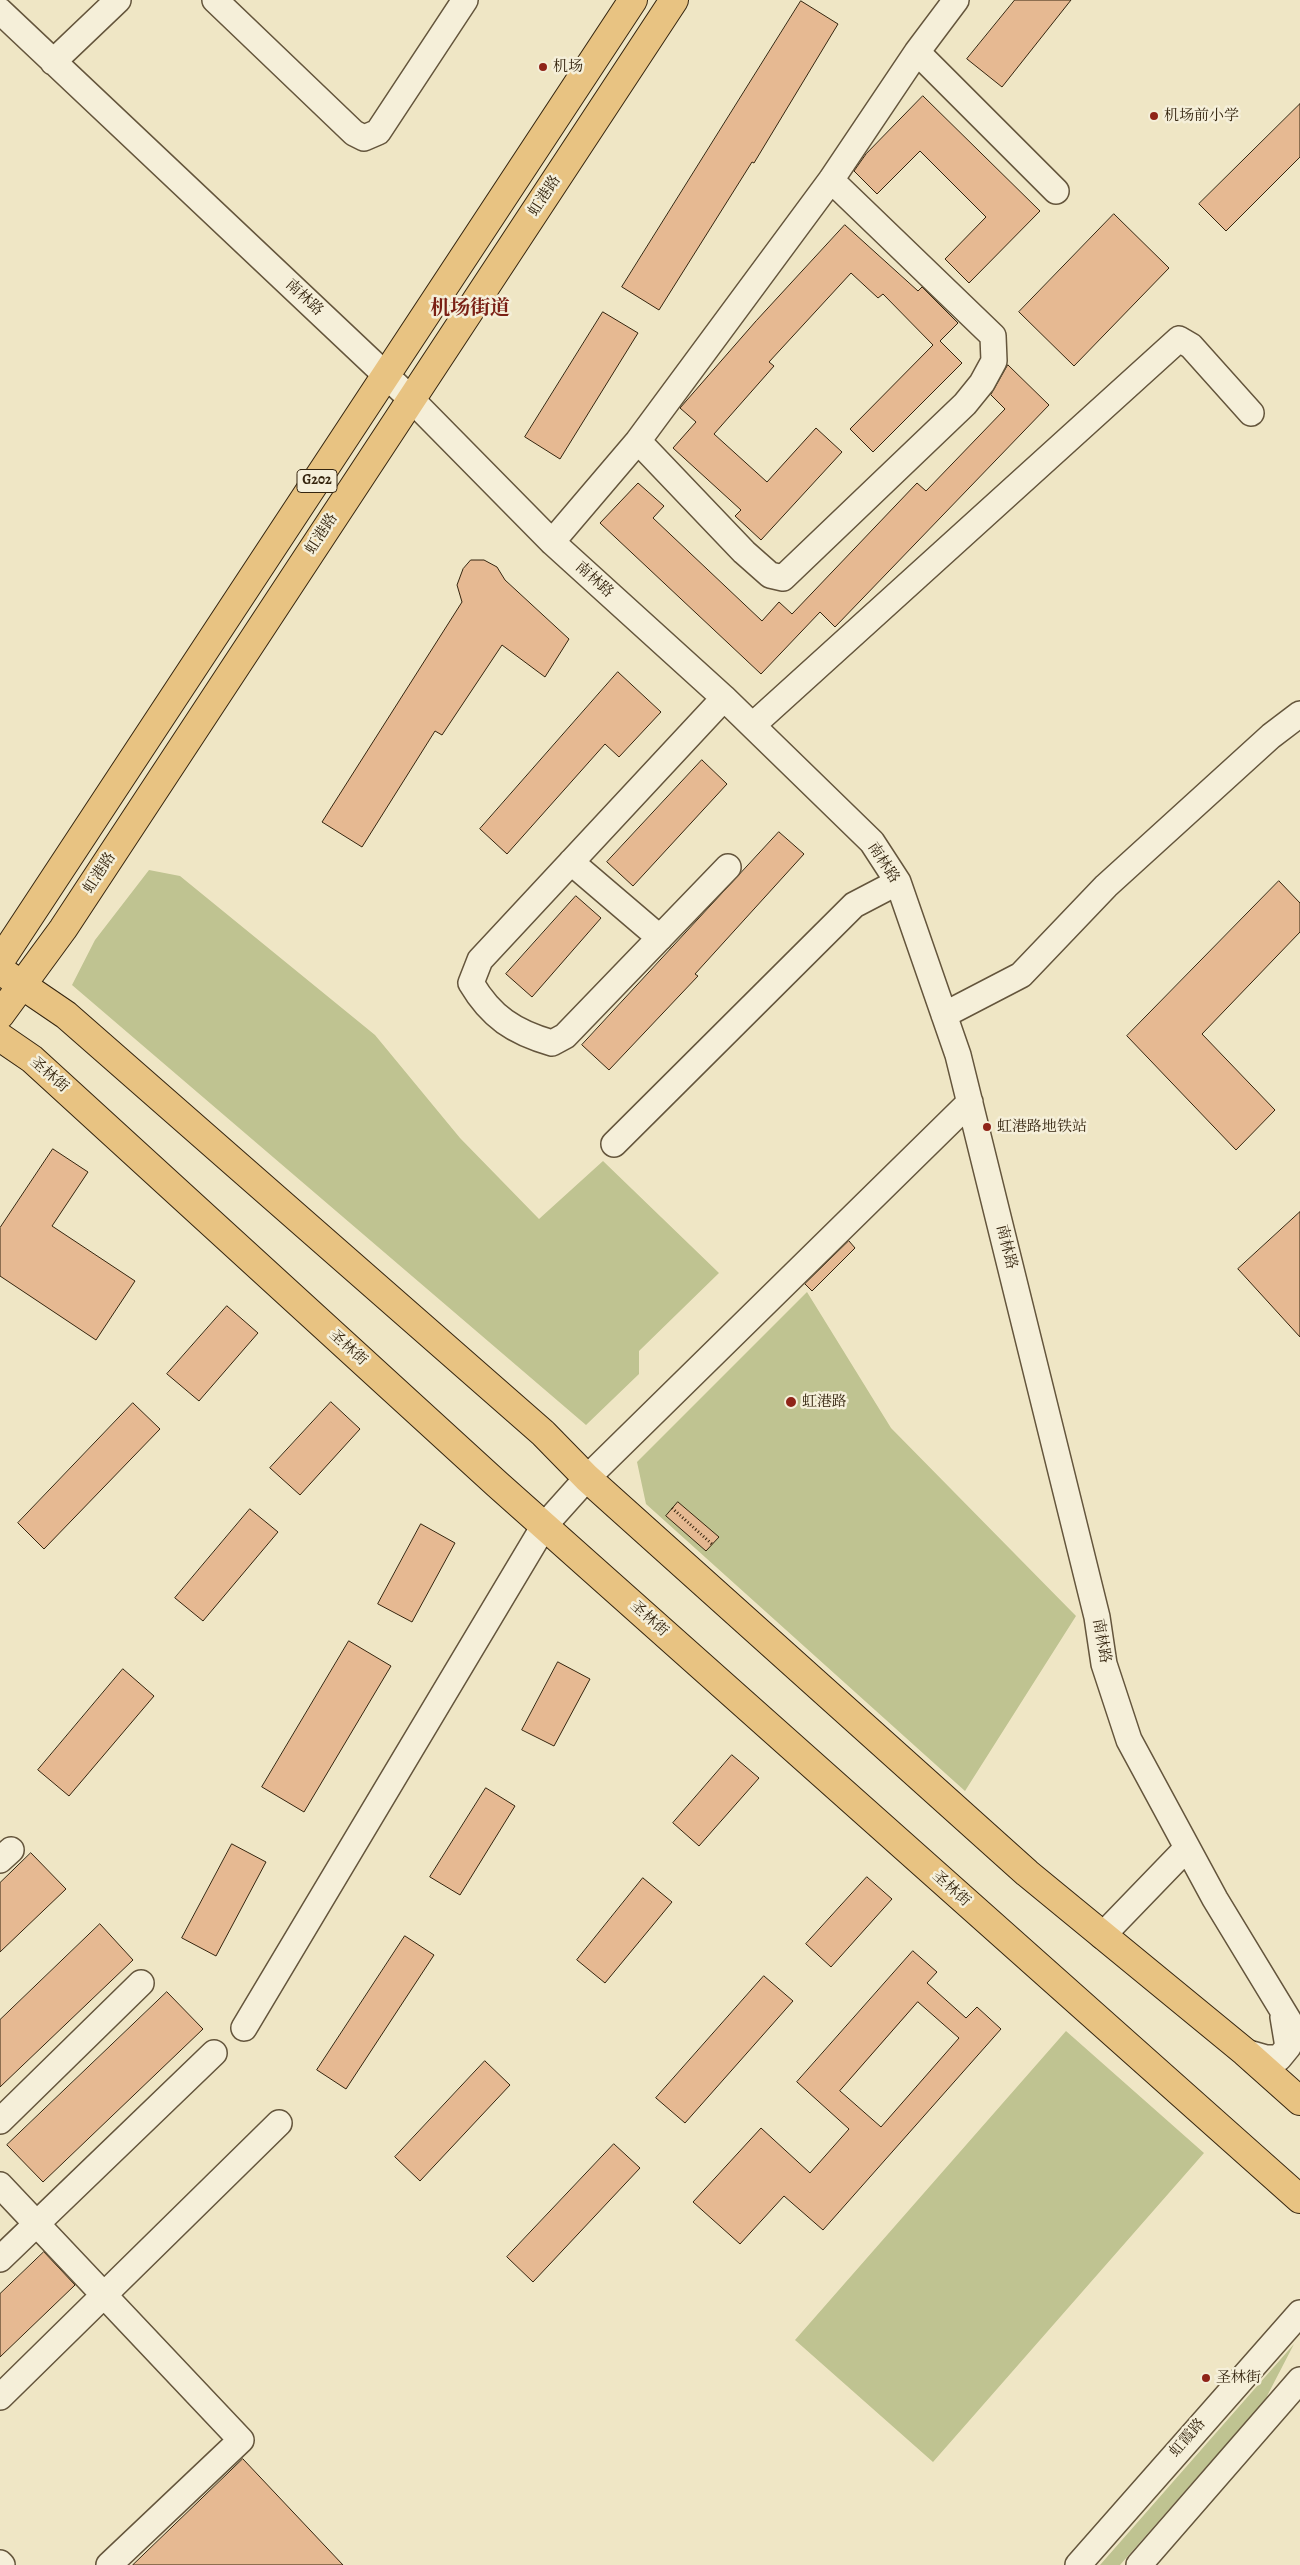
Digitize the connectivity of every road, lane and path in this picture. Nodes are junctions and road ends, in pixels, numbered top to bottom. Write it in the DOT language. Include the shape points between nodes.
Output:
graph roads {
  1 [pos="118,0"];
  2 [pos="215,0"];
  3 [pos="465,0"];
  4 [pos="633,0"];
  5 [pos="674,0"];
  6 [pos="956,0"];
  7 [pos="0,11"];
  8 [pos="917,52"];
  9 [pos="53,62"];
  10 [pos="831,180"];
  11 [pos="1056,191"];
  12 [pos="387,376"];
  13 [pos="411,399"];
  14 [pos="1251,413"];
  15 [pos="638,441"];
  16 [pos="552,542"];
  17 [pos="724,698"];
  18 [pos="1300,714"];
  19 [pos="752,725"];
  20 [pos="571,862"];
  21 [pos="728,867"];
  22 [pos="898,882"];
  23 [pos="660,938"];
  24 [pos="0,962"];
  25 [pos="0,970"];
  26 [pos="22,985"];
  27 [pos="0,1015"];
  28 [pos="944,1015"];
  29 [pos="0,1037"];
  30 [pos="970,1102"];
  31 [pos="614,1144"];
  32 [pos="588,1478"];
  33 [pos="672,1508"];
  34 [pos="544,1526"];
  35 [pos="713,1544"];
  36 [pos="1187,1848"];
  37 [pos="1102,1936"];
  38 [pos="141,1983"];
  39 [pos="1282,2012"];
  40 [pos="244,2028"];
  41 [pos="1300,2039"];
  42 [pos="1245,2052"];
  43 [pos="214,2053"];
  44 [pos="1300,2101"];
  45 [pos="0,2121"];
  46 [pos="279,2123"];
  47 [pos="0,2185"];
  48 [pos="1300,2199"];
  49 [pos="37,2223"];
  50 [pos="0,2259"];
  51 [pos="105,2294"];
  52 [pos="1300,2313"];
  53 [pos="1300,2380"];
  54 [pos="0,2397"];
  55 [pos="109,2565"];
  56 [pos="1078,2565"];
  57 [pos="1139,2565"];
  1 -- 9 [label="street"];
  2 -- 3 [label="street" via="354,133 364,138 378,132"];
  4 -- 12 [label="highway, G202"];
  5 -- 13 [label="highway, 虹港路 / G202"];
  6 -- 8 [label="street"];
  7 -- 9 [label="street, 南林路"];
  8 -- 10 [label="street"];
  8 -- 11 [label="street"];
  9 -- 12 [label="street, 南林路"];
  10 -- 15 [label="street"];
  10 -- 15 [label="street" via="992,336 994,361 982,383 965,404 782,578 770,575 744,552"];
  12 -- 13 [label="street, 南林路"];
  12 -- 24 [label="highway, G202"];
  13 -- 16 [label="street, 南林路"];
  13 -- 26 [label="highway, 虹港路 / G202" via="63,929"];
  14 -- 19 [label="street" via="1191,346 1179,339"];
  15 -- 16 [label="street"];
  16 -- 17 [label="street, 南林路"];
  17 -- 19 [label="street, 南林路"];
  17 -- 20 [label="street"];
  18 -- 28 [label="street" via="1270,736 1106,886 1021,976"];
  19 -- 22 [label="street, 南林路" via="872,842"];
  20 -- 23 [label="street"];
  20 -- 23 [label="street" via="480,960 471,983 484,1004 503,1021 534,1038 552,1043 565,1036"];
  21 -- 23 [label="street"];
  22 -- 28 [label="street, 南林路"];
  22 -- 31 [label="street" via="854,905"];
  25 -- 26 [label="highway"];
  26 -- 27 [label="highway, 虹港路 / G202"];
  26 -- 32 [label="highway" via="66,1015 543,1433"];
  28 -- 30 [label="street, 南林路"];
  29 -- 34 [label="highway, 圣林街" via="32,1059"];
  30 -- 32 [label="street"];
  30 -- 36 [label="street, 南林路" via="1097,1617 1104,1664 1129,1740"];
  32 -- 34 [label="street"];
  32 -- 37 [label="highway" via="1027,1874"];
  33 -- 35 [label="path"];
  34 -- 40 [label="street"];
  34 -- 48 [label="highway, 圣林街"];
  36 -- 37 [label="street"];
  36 -- 39 [label="street, 南林路"];
  37 -- 42 [label="highway"];
  38 -- 45 [label="street"];
  39 -- 41 [label="street, 南林路"];
  39 -- 42 [label="street" via="1288,2047 1279,2058"];
  42 -- 44 [label="highway"];
  43 -- 49 [label="street"];
  46 -- 51 [label="street"];
  47 -- 49 [label="street"];
  49 -- 50 [label="street"];
  49 -- 51 [label="street"];
  51 -- 54 [label="street"];
  51 -- 55 [label="street" via="241,2440"];
  52 -- 56 [label="street, 虹霞路"];
  53 -- 57 [label="street"];
}
